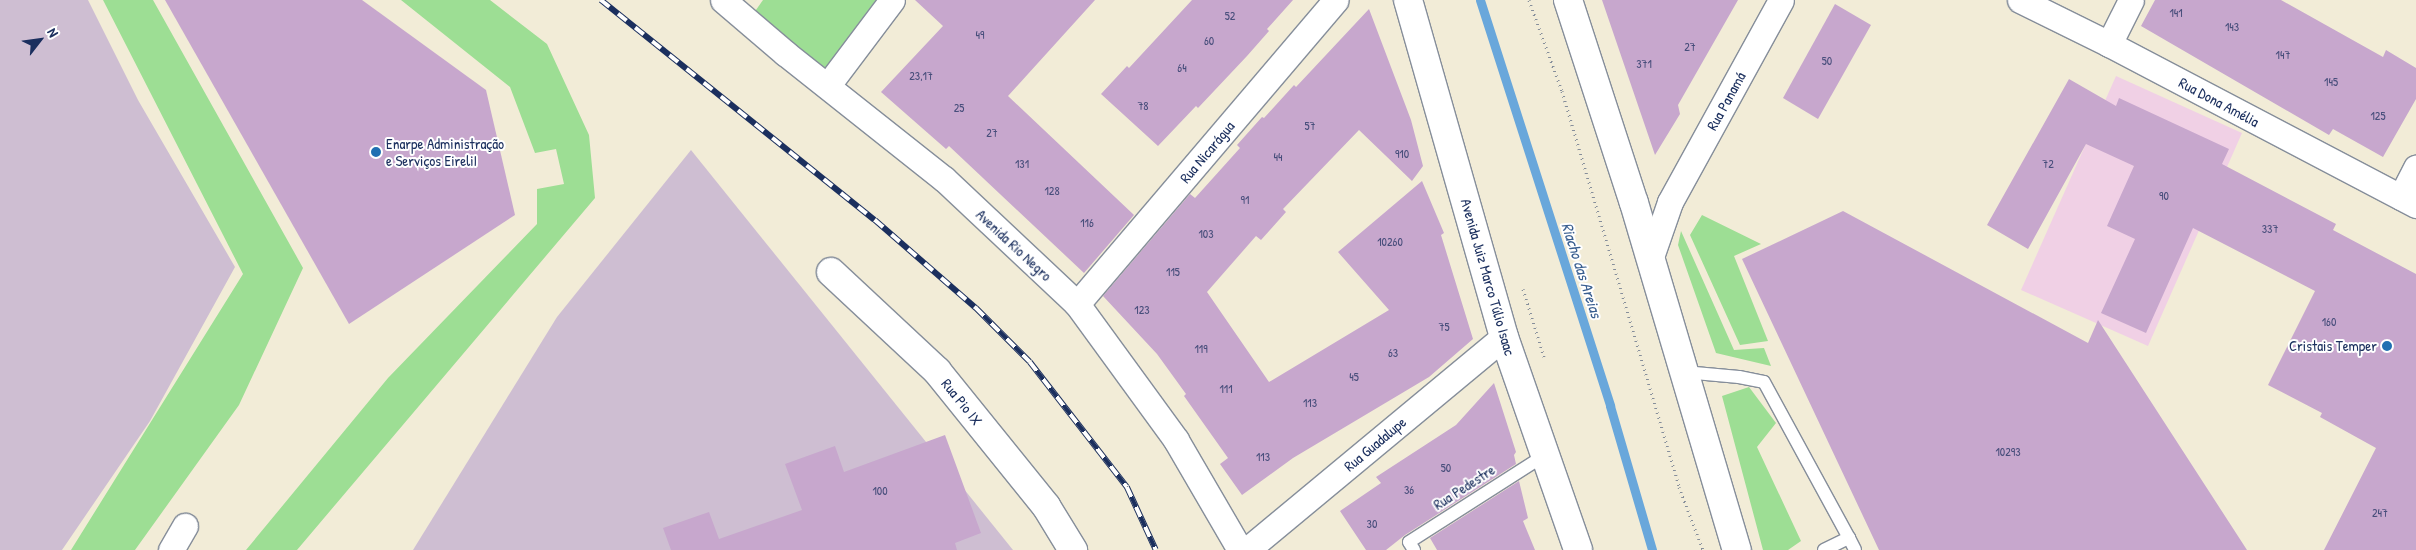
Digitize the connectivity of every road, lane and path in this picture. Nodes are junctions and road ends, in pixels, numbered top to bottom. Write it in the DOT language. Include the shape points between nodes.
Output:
graph roads {
  1 [pos="892,0"];
  2 [pos="1336,0"];
  3 [pos="1408,0"];
  4 [pos="1529,0"];
  5 [pos="1568,0"];
  6 [pos="1781,0"];
  7 [pos="2020,0"];
  8 [pos="2131,0"];
  9 [pos="737,4"];
  10 [pos="2109,44"];
  11 [pos="828,85"];
  12 [pos="2416,168"];
  13 [pos="2408,201"];
  14 [pos="1634,202"];
  15 [pos="1670,202"];
  16 [pos="1650,257"];
  17 [pos="830,272"];
  18 [pos="1521,283"];
  19 [pos="1077,304"];
  20 [pos="1504,337"];
  21 [pos="1545,358"];
  22 [pos="1684,372"];
  23 [pos="1545,455"];
  24 [pos="185,526"];
  25 [pos="1849,538"];
  26 [pos="171,550"];
  27 [pos="1073,550"];
  28 [pos="1240,550"];
  29 [pos="1247,550"];
  30 [pos="1414,550"];
  31 [pos="1578,550"];
  32 [pos="1703,550"];
  33 [pos="1736,550"];
  34 [pos="1824,550"];
  35 [pos="1855,550"];
  1 -- 11 [label="street"];
  2 -- 19 [label="street, Rua Nicarágua"];
  3 -- 20 [label="main road, Avenida Juiz Marco Túlio Isaac"];
  4 -- 32 [label="path" via="1562,91 1679,486"];
  5 -- 14 [label="main road"];
  6 -- 15 [label="street, Rua Panamá"];
  7 -- 10 [label="street, Rua Dona Amélia"];
  8 -- 10 [label="street"];
  9 -- 11 [label="street, Avenida Rio Negro"];
  10 -- 13 [label="street, Rua Dona Amélia"];
  11 -- 19 [label="street, Avenida Rio Negro" via="944,179"];
  12 -- 13 [label="street"];
  14 -- 15 [label="street"];
  14 -- 16 [label="main road"];
  15 -- 16 [label="street, Rua Panamá"];
  16 -- 22 [label="main road"];
  17 -- 27 [label="main road, Rua Pio IX" via="937,371 1046,506"];
  18 -- 21 [label="path"];
  19 -- 28 [label="street, Avenida Rio Negro" via="1176,440"];
  20 -- 23 [label="main road, Avenida Juiz Marco Túlio Isaac"];
  20 -- 29 [label="street, Rua Guadalupe"];
  22 -- 25 [label="lane" via="1764,382"];
  22 -- 33 [label="main road"];
  23 -- 30 [label="lane, Rua Pedestre" via="1409,542"];
  23 -- 31 [label="main road, Avenida Juiz Marco Túlio Isaac"];
  24 -- 26 [label="street"];
  25 -- 34 [label="lane"];
  25 -- 35 [label="lane"];
}
